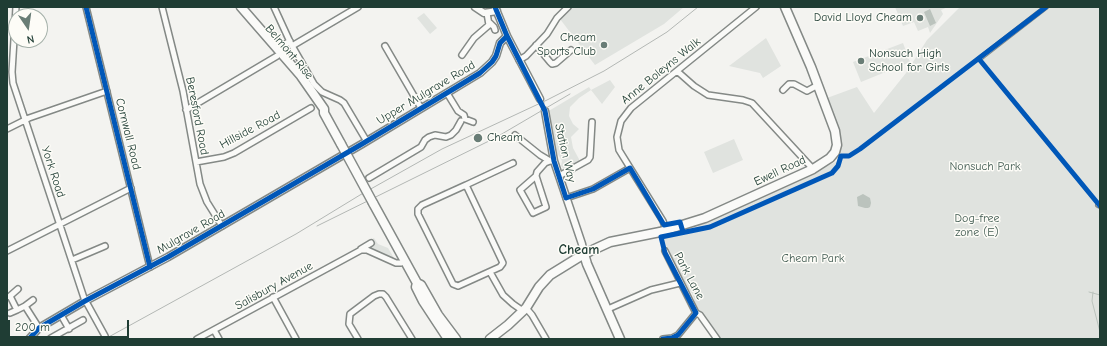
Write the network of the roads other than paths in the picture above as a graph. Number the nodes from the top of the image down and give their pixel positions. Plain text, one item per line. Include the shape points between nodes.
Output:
1 (16, 7) edge
2 (86, 7) edge
3 (162, 7) edge
4 (235, 7) edge
5 (241, 7) edge
6 (274, 7) edge
7 (358, 7) edge
8 (475, 7) edge
9 (568, 7) edge
10 (756, 7) edge
11 (785, 7) edge
12 (1046, 7) edge
13 (496, 9) edge
14 (487, 13) junction
15 (490, 23) junction
16 (495, 30) dead end
17 (506, 34) junction
18 (291, 43) junction
19 (536, 45) junction
20 (385, 46) dead end
21 (571, 50) dead end
22 (277, 53) junction
23 (462, 55) dead end
24 (978, 59) dead end
25 (519, 60) junction
26 (9, 71) edge
27 (677, 71) junction
28 (818, 85) junction
29 (107, 90) junction
30 (783, 90) dead end
31 (447, 93) junction
32 (540, 99) tunnel mouth
33 (310, 108) dead end
34 (421, 108) junction
35 (186, 110) junction
36 (545, 111) tunnel mouth
37 (26, 120) junction
38 (462, 122) junction
39 (473, 122) dead end
40 (592, 122) dead end
41 (7, 130) edge
42 (515, 135) dead end
43 (366, 140) junction
44 (343, 155) joint
45 (552, 161) junction
46 (196, 162) junction
47 (513, 163) dead end
48 (630, 168) junction
49 (813, 169) junction
50 (536, 176) junction
51 (559, 176) junction
52 (369, 178) dead end
53 (466, 185) junction
54 (132, 188) junction
55 (566, 198) junction
56 (59, 224) junction
57 (222, 226) junction
58 (666, 230) junction
59 (370, 243) dead end
60 (105, 246) dead end
61 (361, 250) junction
62 (7, 251) edge
63 (665, 251) dead end
64 (584, 254) junction
65 (72, 260) junction
66 (404, 261) junction
67 (150, 267) junction
68 (490, 272) junction
69 (416, 283) junction
70 (680, 283) junction
71 (18, 289) dead end
72 (8, 296) edge
73 (273, 298) junction
74 (33, 300) dead end
75 (85, 301) junction
76 (25, 306) junction
77 (608, 308) junction
78 (17, 310) junction
79 (524, 310) junction
80 (10, 313) dead end
81 (696, 313) junction
82 (61, 315) junction
83 (83, 320) dead end
84 (39, 328) junction
85 (69, 329) junction
86 (214, 330) junction
87 (105, 336) dead end
88 (51, 338) dead end
89 (29, 339) edge
90 (197, 339) edge
91 (220, 339) edge
92 (296, 339) edge
93 (358, 339) edge
94 (412, 339) edge
95 (448, 339) edge
96 (456, 339) edge
97 (490, 339) edge
98 (546, 339) edge
99 (620, 339) edge
100 (663, 339) edge
101 (717, 339) edge

1 - 26 street, York Road
2 - 29 street, Cornwall Road
3 - 35 street, Beresford Road
4 - 22 main road, Belmont Rise
5 - 22 main road, Belmont Rise
6 - 18 street
7 - 18 street
8 - 14 street
9 - 19 street
10 - 27 street, Anne Boleyns Walk
11 - 28 main road, Ewell Road
12 - 24 street
13 - 14 street
13 - 17 street
14 - 15 street
15 - 16 street
15 - 23 street via 471,48
17 - 25 street
17 - 31 street, Upper Mulgrave Road via 489,66
18 - 22 street
18 - 43 street via 316,87 344,103
19 - 21 street via 552,64
19 - 25 street
20 - 34 street
22 - 35 street
22 - 66 main road, Belmont Rise, bridge via 301,76 324,109
25 - 32 street
26 - 37 street, York Road
27 - 48 street, Anne Boleyns Walk via 631,108 620,121 617,141
27 - 49 street via 705,94 748,101 758,108
28 - 30 street via 808,94 794,84 789,84
28 - 49 main road, Ewell Road via 835,131 837,146 830,158
29 - 37 street
29 - 54 street, Cornwall Road
31 - 34 street, Upper Mulgrave Road
31 - 38 street via 458,111 464,115
33 - 46 street, Hillside Road via 228,156
34 - 43 street, Upper Mulgrave Road
35 - 46 street, Beresford Road
36 - 45 street, Station Way
37 - 41 street
37 - 56 street, York Road
38 - 39 street
38 - 52 street via 446,137 435,135 426,138 421,147
40 - 51 street via 590,157
42 - 45 street
43 - 44 street, Upper Mulgrave Road
44 - 57 street, Mulgrave Road
45 - 50 street via 545,163
45 - 51 street, Station Way
46 - 57 street, Beresford Road via 205,196
47 - 53 street
48 - 55 street via 593,189
48 - 58 street, Anne Boleyns Walk via 651,199
49 - 58 main road, Ewell Road via 717,213
50 - 50 street via 520,190 533,213 546,206
51 - 55 street, Station Way
53 - 68 street via 503,260 500,267
53 - 68 street via 422,205 418,209 418,214 455,286
54 - 56 street
54 - 67 street, Cornwall Road
55 - 64 street, Station Way
56 - 62 street
56 - 65 street, York Road
57 - 67 street, Mulgrave Road
58 - 64 main road, Ewell Road via 610,242
59 - 61 street, Salisbury Avenue
60 - 65 street
61 - 66 street via 367,250 396,263
61 - 73 street, Salisbury Avenue
63 - 70 street, Park Lane
64 - 77 main road
64 - 79 main road, Ewell Road via 546,278
65 - 75 street, York Road
66 - 69 main road, Belmont Rise
67 - 75 street, Mulgrave Road
68 - 79 street via 503,295
69 - 95 main road via 423,300
69 - 96 main road via 421,285
70 - 77 street via 651,290
70 - 81 street, Park Lane
71 - 72 street
72 - 78 street
73 - 86 street, Salisbury Avenue
73 - 92 street
74 - 76 street
75 - 82 street, Mulgrave Road
75 - 87 street, York Road
76 - 78 street
76 - 84 street
77 - 99 main road
78 - 80 street
79 - 97 main road, Ewell Road
79 - 98 street via 532,315
81 - 100 street, Park Lane via 678,335
81 - 101 street
82 - 84 street, Mulgrave Road
82 - 85 street
83 - 85 street
84 - 89 street, Mulgrave Road
85 - 88 street
86 - 90 street, Salisbury Avenue
86 - 91 street
93 - 94 street via 349,324 350,315 380,294 386,297

